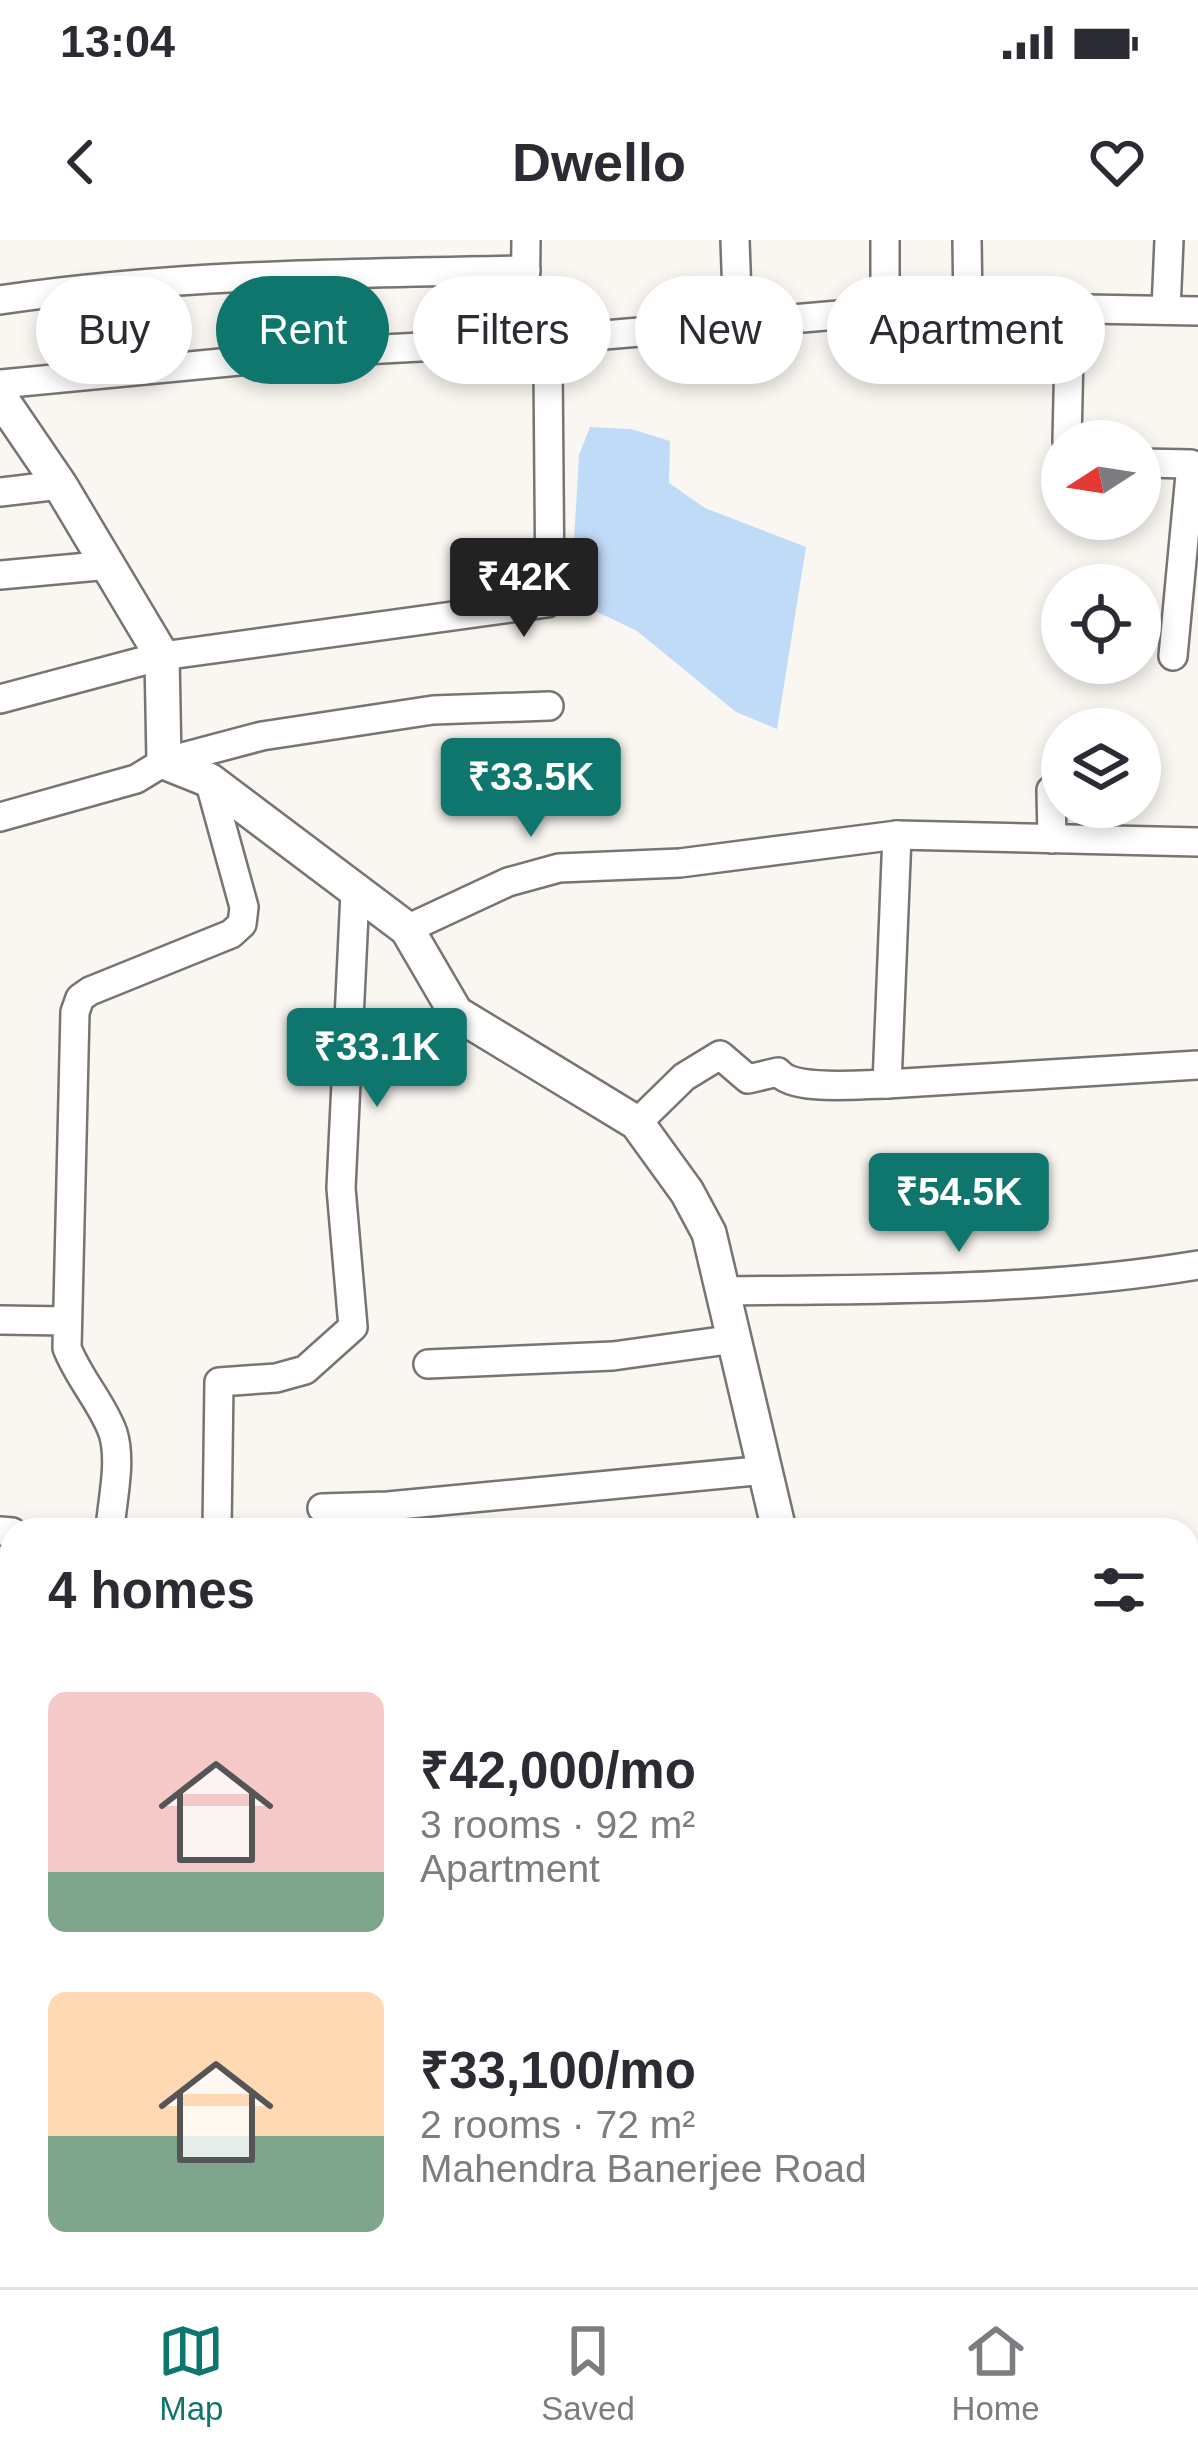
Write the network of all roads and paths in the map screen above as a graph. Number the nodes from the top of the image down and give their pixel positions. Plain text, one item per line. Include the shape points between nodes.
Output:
1 (526, 240) edge
2 (735, 240) edge
3 (885, 240) edge
4 (968, 240) edge
5 (1169, 240) edge
6 (526, 270) junction
7 (526, 276) edge
8 (736, 276) edge
9 (884, 276) edge
10 (968, 276) edge
11 (0, 301) edge
12 (1105, 309) edge
13 (1155, 309) junction
14 (1198, 311) edge
15 (413, 347) edge
16 (0, 384) edge
17 (548, 384) edge
18 (1068, 384) edge
19 (0, 397) edge
20 (1067, 420) edge
21 (1161, 463) edge
22 (1195, 464) edge
23 (60, 485) junction
24 (0, 492) edge
25 (110, 565) junction
26 (0, 575) edge
27 (162, 656) junction
28 (1173, 656) dead end
29 (0, 699) edge
30 (549, 706) dead end
31 (164, 762) junction
32 (209, 780) junction
33 (0, 817) edge
34 (1052, 828) edge
35 (897, 835) junction
36 (1052, 839) junction
37 (1198, 842) edge
38 (356, 893) junction
39 (407, 929) junction
40 (1198, 1065) edge
41 (887, 1084) junction
42 (637, 1123) junction
43 (1198, 1265) edge
44 (725, 1291) junction
45 (0, 1320) edge
46 (67, 1321) junction
47 (735, 1339) junction
48 (428, 1364) dead end
49 (766, 1471) junction
50 (322, 1508) dead end
51 (111, 1518) edge
52 (217, 1518) edge
53 (389, 1518) edge
54 (776, 1518) edge

1 - 6 street
2 - 8 street
3 - 9 street
4 - 10 street
5 - 13 street
6 - 7 street
6 - 11 street via 310,274 80,288
12 - 13 street
13 - 14 street
15 - 16 street
17 - 27 street via 547,603
18 - 20 street
19 - 23 street
21 - 22 street
22 - 28 street
23 - 24 street
23 - 25 street
25 - 26 street
25 - 27 street
27 - 29 street
27 - 31 street
30 - 31 street via 345,722
31 - 32 street
31 - 33 street via 136,779
32 - 38 street
32 - 46 street via 242,924 90,991 75,1012
34 - 36 street
35 - 36 street
35 - 39 street via 680,863 538,871
35 - 41 street
36 - 37 street
38 - 39 street
38 - 52 street via 341,1189 353,1327 305,1370 219,1382
39 - 42 street via 456,1013
40 - 41 street
41 - 42 street via 799,1084 778,1072 748,1078 720,1055
42 - 44 street via 709,1233
43 - 44 street via 1001,1285
44 - 47 street
45 - 46 street
46 - 51 street via 77,1374 115,1439
47 - 48 street via 613,1356
47 - 49 street
49 - 53 street
49 - 54 street
50 - 53 street

